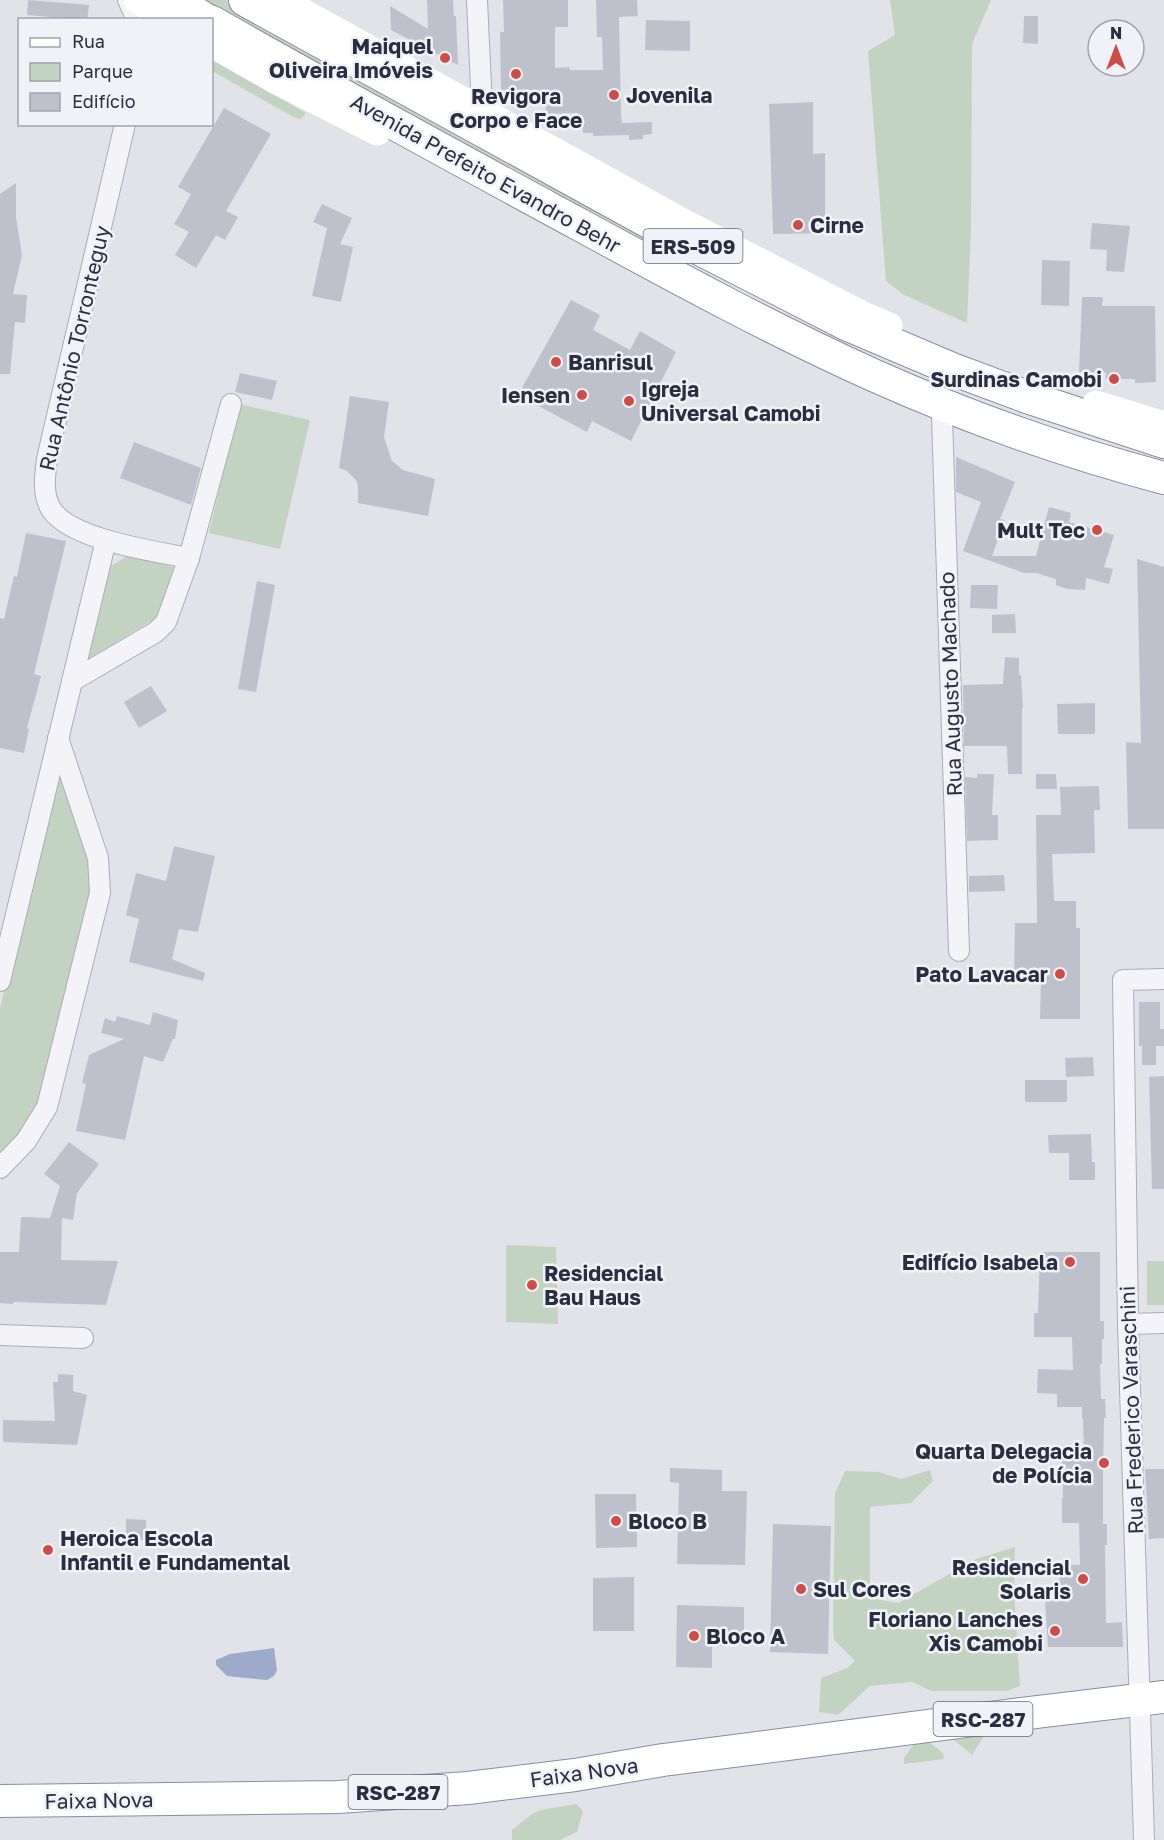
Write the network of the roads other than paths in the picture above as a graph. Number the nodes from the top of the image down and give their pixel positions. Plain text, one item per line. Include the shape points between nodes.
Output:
1 (128, 0) edge
2 (137, 0) edge
3 (172, 0) edge
4 (245, 0) edge
5 (477, 0) edge
6 (293, 3) edge
7 (136, 18) edge
8 (167, 18) edge
9 (204, 18) edge
10 (213, 23) edge
11 (213, 45) edge
12 (482, 109) junction
13 (125, 126) edge
14 (424, 157) junction
15 (538, 202) junction
16 (851, 318) junction
17 (788, 334) junction
18 (231, 404) dead end
19 (942, 417) junction
20 (1164, 425) edge
21 (1164, 442) edge
22 (1156, 485) edge
23 (106, 540) junction
24 (189, 558) junction
25 (72, 681) junction
26 (58, 738) junction
27 (959, 951) dead end
28 (1164, 979) edge
29 (0, 981) edge
30 (0, 1167) edge
31 (1164, 1323) edge
32 (1128, 1324) junction
33 (0, 1335) edge
34 (83, 1338) dead end
35 (1153, 1698) edge
36 (0, 1801) edge
37 (1144, 1840) edge

1 - 7 street
2 - 8 main road
3 - 9 highway
4 - 16 highway, Avenida Prefeito Evandro Behr / ERS-509 via 678,238
5 - 12 street
6 - 12 main road, Avenida Prefeito Evandro Behr / ERS-509
10 - 15 highway, Avenida Prefeito Evandro Behr / ERS-509
11 - 14 main road, Avenida Prefeito Evandro Behr / ERS-509
12 - 16 main road, Avenida Prefeito Evandro Behr / ERS-509
13 - 23 street, Rua Antônio Torronteguy via 45,479 46,497 59,518
14 - 15 highway, ERS-509
14 - 19 main road, Avenida Prefeito Evandro Behr / ERS-509 via 753,333
15 - 17 highway, Avenida Prefeito Evandro Behr / ERS-509
16 - 17 highway, ERS-509 via 827,334
16 - 20 main road, Avenida Prefeito Evandro Behr / ERS-509 via 1024,381
16 - 21 highway, Avenida Prefeito Evandro Behr / ERS-509 via 952,369
17 - 22 highway, Avenida Prefeito Evandro Behr / ERS-509 via 945,405
18 - 24 street
19 - 22 main road, Avenida Prefeito Evandro Behr / ERS-509
19 - 27 street, Rua Augusto Machado
23 - 24 street, Rua Antônio Torronteguy
23 - 25 street
24 - 25 street via 166,622 156,632
25 - 26 street
26 - 29 street
26 - 30 street via 98,858 100,893 47,1107 26,1141
28 - 32 street, Rua Frederico Varaschini via 1123,980
31 - 32 street
32 - 35 street, Rua Frederico Varaschini
33 - 34 street
35 - 36 highway, Faixa Nova / RSC-287 via 468,1788 338,1797
35 - 37 street, Rua Frederico Varaschini

